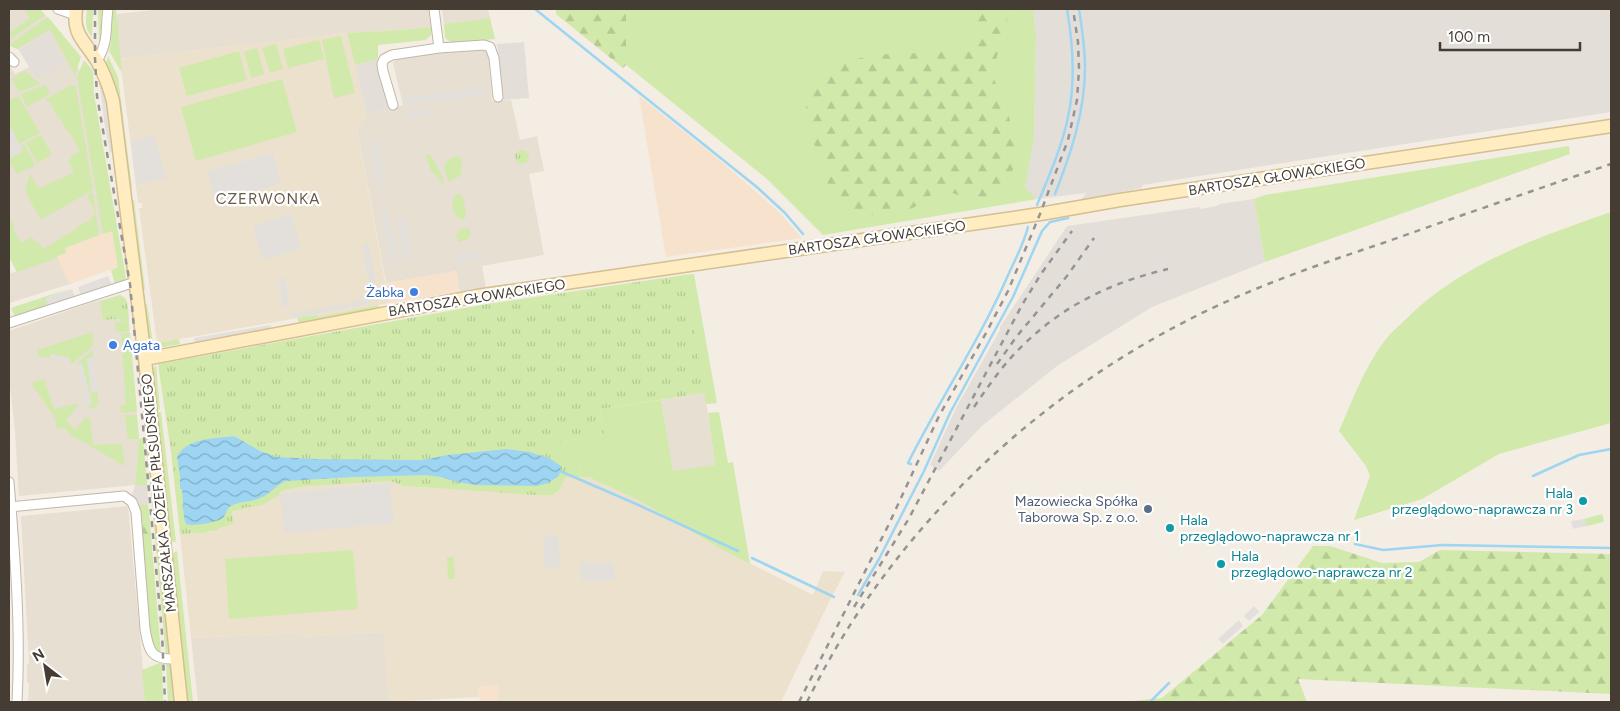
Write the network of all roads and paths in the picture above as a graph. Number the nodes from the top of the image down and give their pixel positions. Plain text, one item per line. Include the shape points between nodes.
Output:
1 (58, 9) edge
2 (108, 9) edge
3 (434, 9) edge
4 (75, 12) edge
5 (439, 48) junction
6 (98, 61) junction
7 (498, 97) dead end
8 (393, 105) dead end
9 (1611, 126) edge
10 (135, 282) junction
11 (9, 323) edge
12 (145, 359) junction
13 (9, 482) edge
14 (10, 507) edge
15 (176, 659) junction
16 (18, 702) edge
17 (181, 702) edge

1 - 4 street
2 - 6 street via 107,38
3 - 5 street
4 - 6 street, MARSZAŁKA JÓZEFA PIŁSUDSKIEGO via 78,34
5 - 7 street via 484,44 490,47
5 - 8 street via 384,59 383,71
6 - 10 street, MARSZAŁKA JÓZEFA PIŁSUDSKIEGO via 113,101
9 - 12 street, BARTOSZA GŁOWACKIEGO via 477,296
10 - 11 street
10 - 12 street, MARSZAŁKA JÓZEFA PIŁSUDSKIEGO
12 - 15 street, MARSZAŁKA JÓZEFA PIŁSUDSKIEGO
13 - 14 street
14 - 15 street, MARSZAŁKA JÓZEFA PIŁSUDSKIEGO via 124,496 132,502 136,512 148,644 161,660
14 - 16 street via 15,558
15 - 17 street, MARSZAŁKA JÓZEFA PIŁSUDSKIEGO

